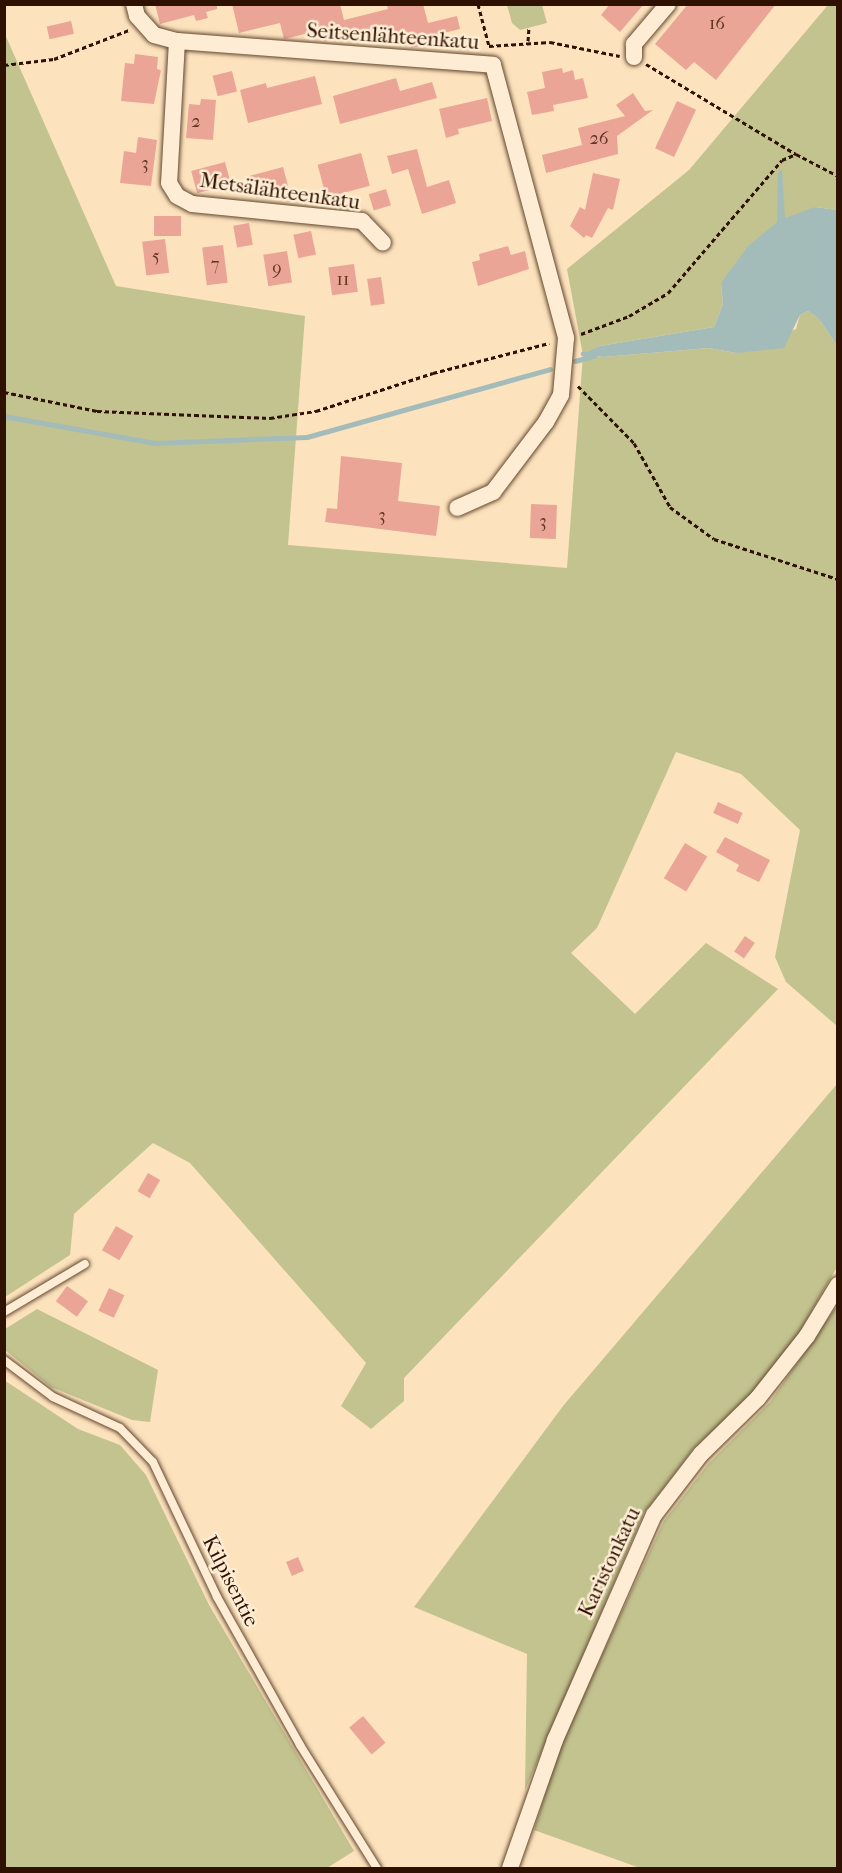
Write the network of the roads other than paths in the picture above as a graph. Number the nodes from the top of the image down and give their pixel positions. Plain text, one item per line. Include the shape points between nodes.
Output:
1 (134, 4) edge
2 (668, 4) edge
3 (177, 42) junction
4 (634, 57) road end
5 (383, 243) dead end
6 (458, 508) dead end
7 (85, 1264) dead end
8 (837, 1285) edge
9 (4, 1312) edge
10 (4, 1360) edge
11 (377, 1869) edge
12 (510, 1869) edge

1 - 3 street, Seitsenlähteenkatu via 154,35
2 - 4 street via 634,44
3 - 5 street, Metsälähteenkatu via 169,183 177,196 192,204 362,221
3 - 6 street, Seitsenlähteenkatu via 494,65 566,338 561,395 493,492
7 - 9 lane
8 - 12 street, Karistonkatu via 807,1336 759,1398 701,1454 654,1515 555,1740
10 - 11 lane, Kilpisentie via 53,1397 120,1428 153,1462 217,1597 300,1745

